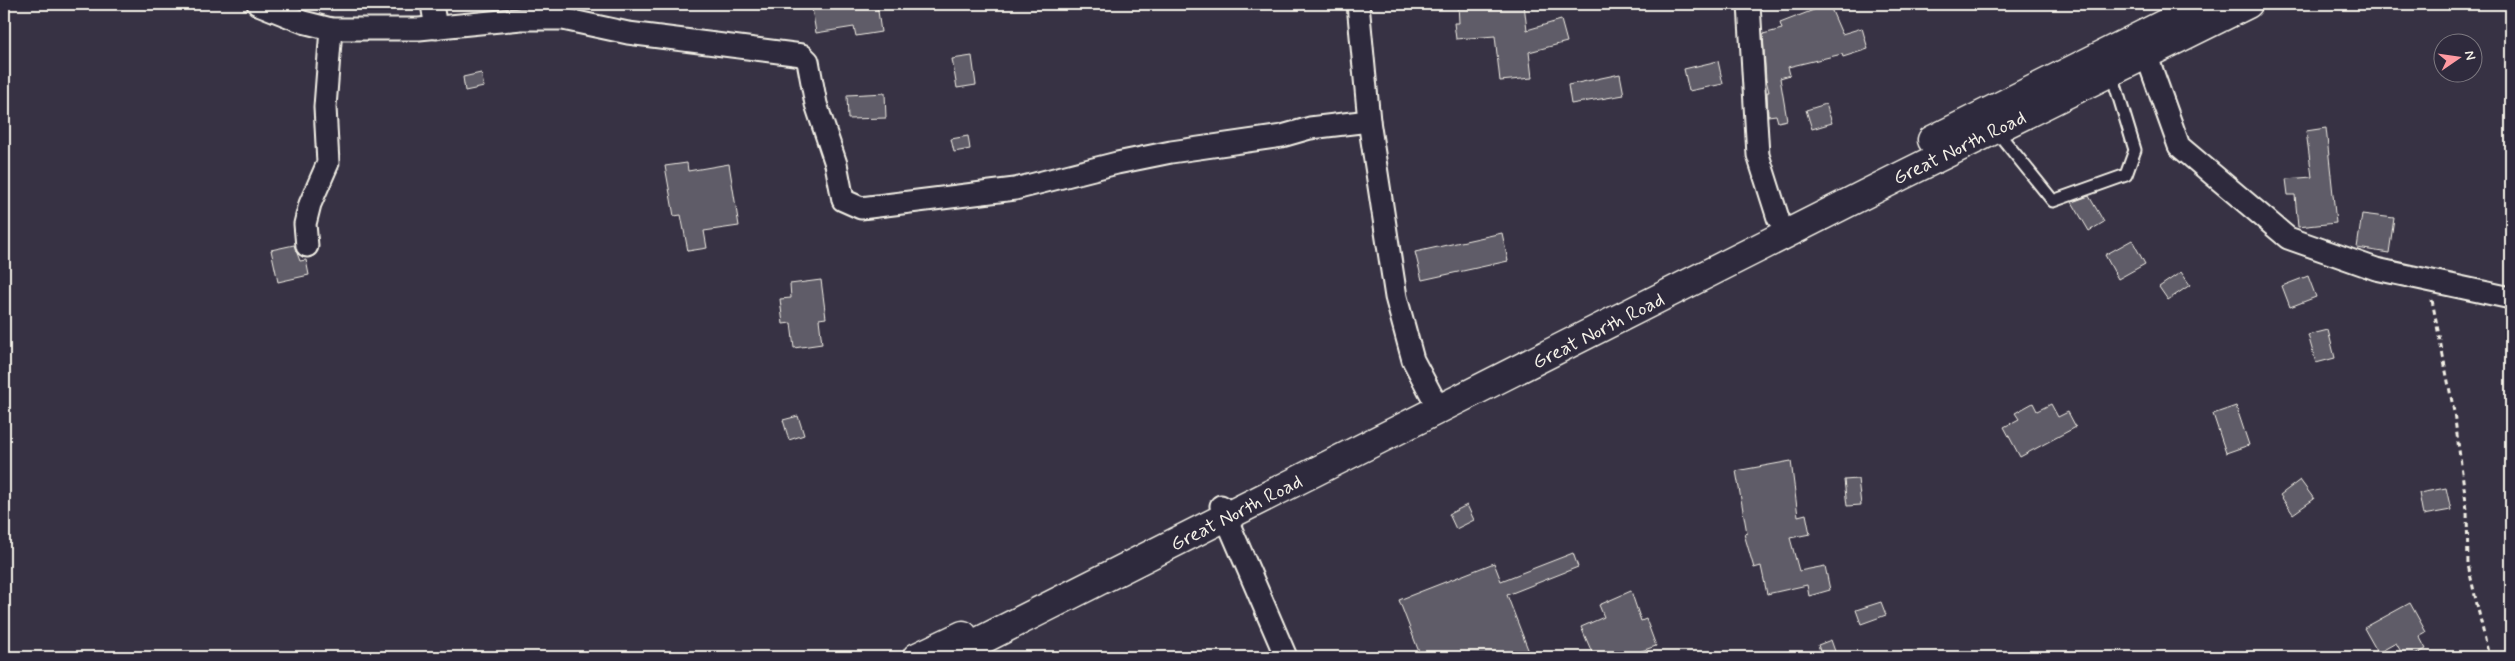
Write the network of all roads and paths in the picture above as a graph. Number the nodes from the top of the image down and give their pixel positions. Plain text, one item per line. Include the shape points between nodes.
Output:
1 (258, 4) edge
2 (432, 4) edge
3 (1358, 4) edge
4 (1749, 4) edge
5 (2204, 4) edge
6 (2248, 4) edge
7 (436, 28) junction
8 (331, 29) junction
9 (2142, 45) junction
10 (2109, 62) junction
11 (1369, 121) junction
12 (1990, 121) junction
13 (1778, 218) junction
14 (307, 246) dead end
15 (2428, 280) junction
16 (2511, 298) edge
17 (1434, 404) junction
18 (1223, 512) junction
19 (918, 657) edge
20 (948, 657) edge
21 (1286, 657) edge
22 (2489, 657) edge

1 - 8 street
2 - 7 street
3 - 11 street
4 - 13 street via 1758,155
5 - 9 highway, Great North Road
6 - 9 highway, Great North Road
7 - 8 street
7 - 11 street via 521,19 563,19 628,32 802,55 808,61 816,104 833,155 843,200 860,208 1015,189 1172,152
8 - 14 street via 326,107 328,162 310,204 305,224
9 - 10 highway, Great North Road
9 - 15 street via 2179,146 2288,238 2376,269
10 - 12 highway, Great North Road
10 - 12 lane via 2135,150 2126,174 2053,201
11 - 17 street via 1396,298 1413,360
12 - 13 highway, Great North Road
12 - 17 highway, Great North Road
13 - 17 highway, Great North Road
15 - 16 street
15 - 22 path via 2455,422 2467,510 2468,564
17 - 18 highway, Great North Road
18 - 19 highway, Great North Road
18 - 20 highway, Great North Road
18 - 21 street

